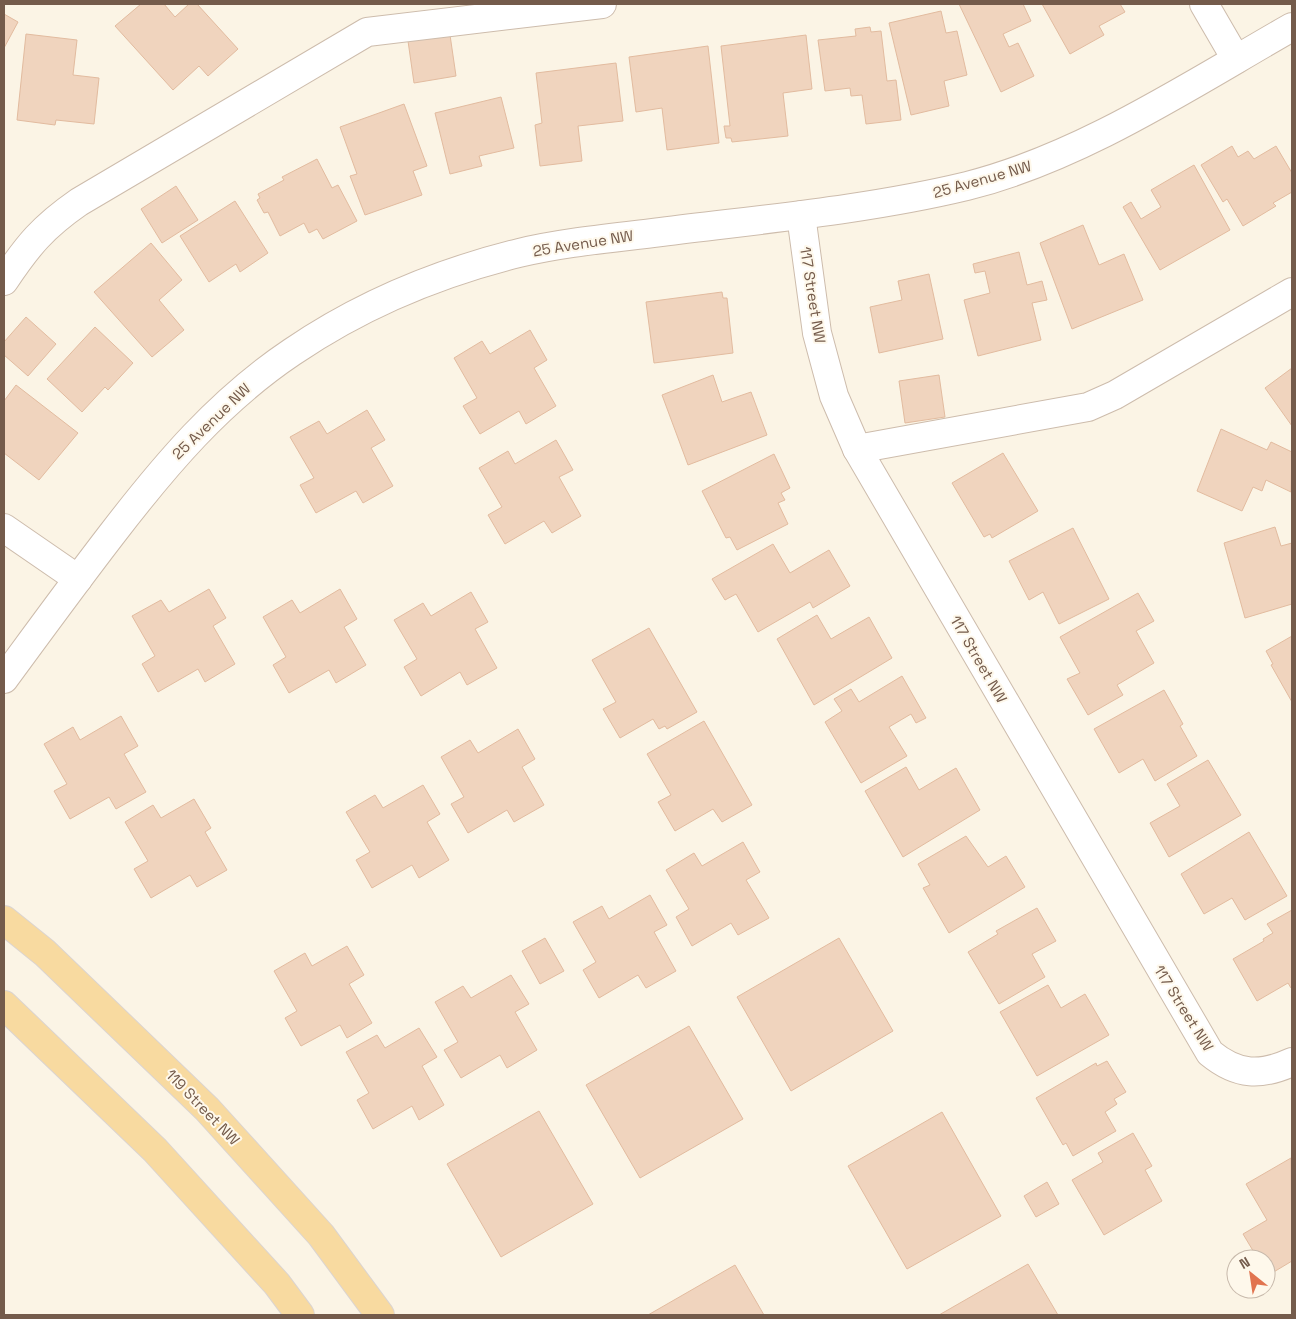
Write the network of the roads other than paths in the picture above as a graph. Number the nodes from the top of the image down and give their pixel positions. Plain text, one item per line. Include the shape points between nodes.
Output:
1 (602, 4) edge
2 (1204, 4) edge
3 (1292, 27) edge
4 (1236, 59) junction
5 (801, 215) junction
6 (4, 281) edge
7 (1292, 292) edge
8 (857, 449) junction
9 (4, 528) edge
10 (78, 579) junction
11 (4, 679) edge
12 (4, 920) edge
13 (4, 1005) edge
14 (1292, 1062) edge
15 (300, 1315) edge
16 (380, 1315) edge

1 - 6 street via 367,32 79,202 50,222 24,251
2 - 4 street
3 - 4 street, 25 Avenue NW
4 - 5 street, 25 Avenue NW via 1109,131 1013,173 918,196
5 - 8 street, 117 Street NW via 817,333 834,396
5 - 10 street, 25 Avenue NW via 522,252 461,269 386,298 315,337 242,388 190,438 156,477
7 - 8 street via 1115,395 1088,406
8 - 14 street, 117 Street NW via 1210,1053 1234,1069 1252,1072 1273,1070
9 - 10 street
10 - 11 street, 25 Avenue NW
12 - 16 main road, 119 Street NW via 44,953 207,1109 321,1235
13 - 15 main road via 155,1150 277,1284

